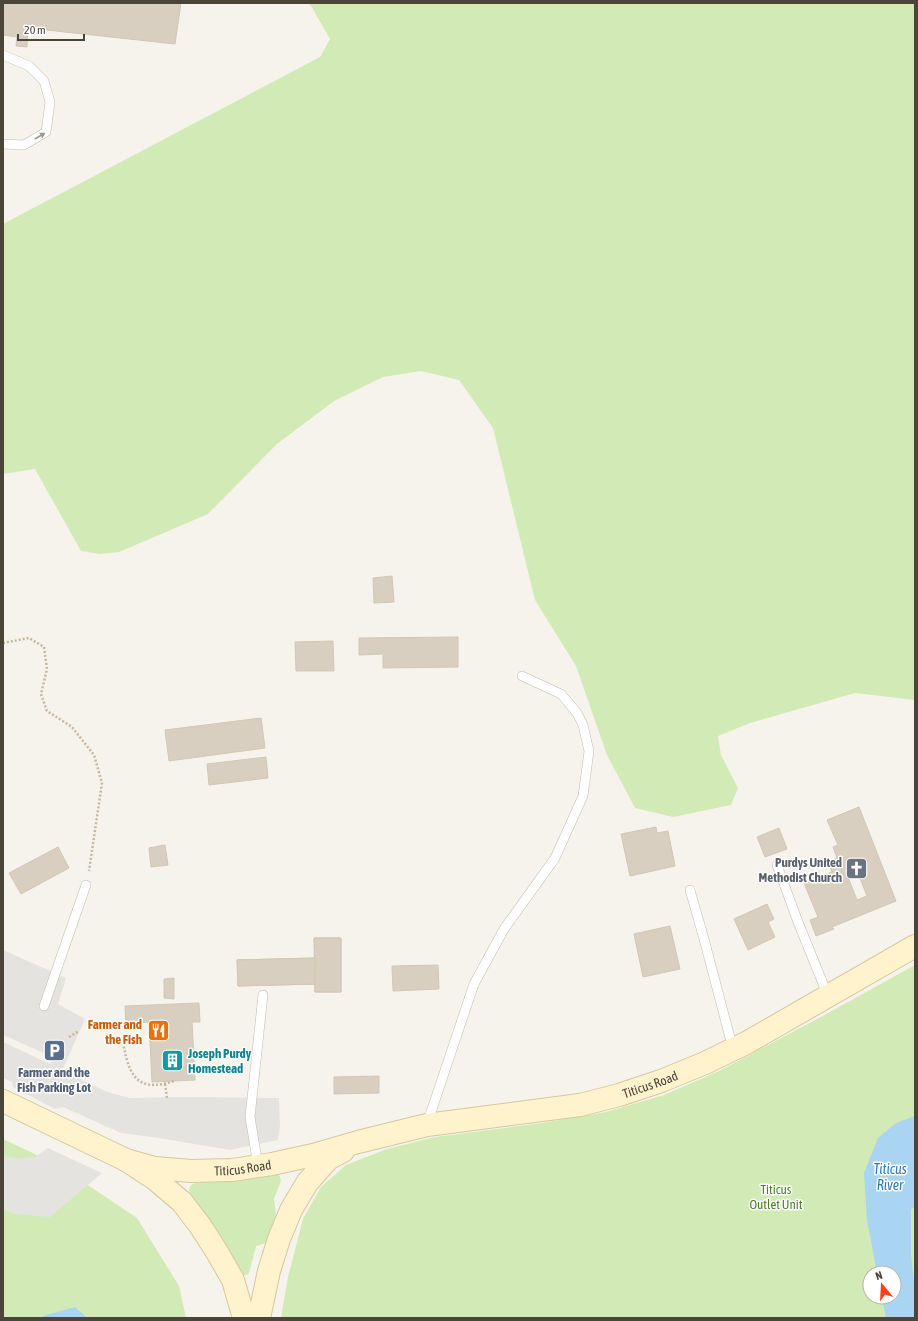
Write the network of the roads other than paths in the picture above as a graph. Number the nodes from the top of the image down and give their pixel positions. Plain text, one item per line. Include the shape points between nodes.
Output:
1 (3, 55) edge
2 (3, 144) edge
3 (522, 676) dead end
4 (777, 865) dead end
5 (86, 886) road end
6 (690, 890) dead end
7 (915, 946) edge
8 (263, 996) dead end
9 (828, 996) junction
10 (44, 1006) dead end
11 (733, 1049) junction
12 (3, 1101) edge
13 (427, 1125) junction
14 (358, 1142) junction
15 (126, 1160) junction
16 (258, 1166) junction
17 (244, 1318) edge
18 (259, 1318) edge

2 -> 1 lane via 24,145 46,132 50,102 44,81 29,66
3 - 13 lane via 561,694 577,713 583,725 589,751 583,796 555,858 504,929 474,984
4 - 9 lane
5 - 10 lane
6 - 11 lane
7 - 9 main road, Titicus Road
8 - 16 lane via 250,1117
9 - 11 main road, Titicus Road
11 - 13 main road, Titicus Road via 661,1081 580,1105
12 - 15 main road
13 - 14 main road, Titicus Road
14 - 16 main road, Titicus Road via 313,1155
14 - 18 main road, Titicus Road via 328,1159 307,1183 290,1210 269,1271
15 - 16 main road, Titicus Road via 155,1168 191,1171 232,1170
15 - 17 main road via 155,1179 182,1202 201,1227 233,1280

